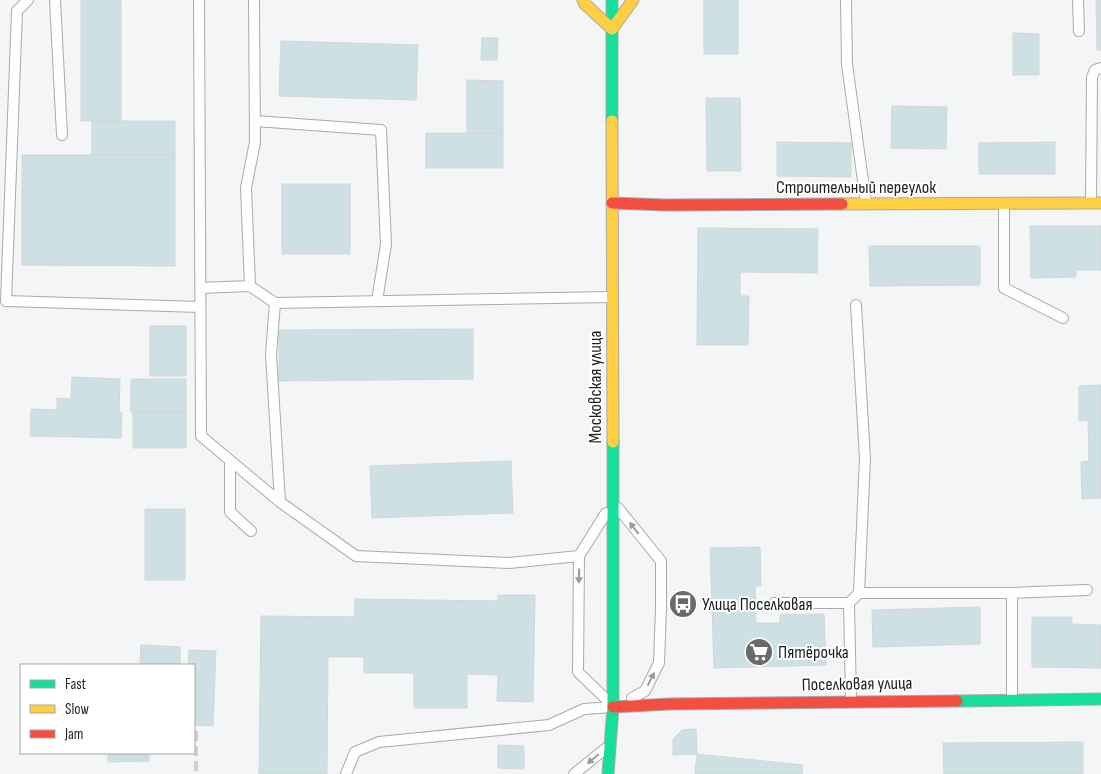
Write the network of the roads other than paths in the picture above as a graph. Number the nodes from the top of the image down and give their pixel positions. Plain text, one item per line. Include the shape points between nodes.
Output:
1 (28, 0) edge
2 (55, 0) edge
3 (199, 0) edge
4 (254, 0) edge
5 (583, 0) edge
6 (612, 0) edge
7 (633, 0) edge
8 (846, 0) edge
9 (1078, 0) edge
10 (612, 29) junction
11 (1079, 31) dead end
12 (1101, 68) edge
13 (255, 121) junction
14 (62, 135) dead end
15 (612, 203) junction
16 (1004, 203) junction
17 (1096, 203) edge
18 (866, 204) junction
19 (250, 286) junction
20 (200, 288) junction
21 (612, 297) junction
22 (377, 301) junction
23 (275, 303) junction
24 (856, 305) dead end
25 (200, 307) junction
26 (1063, 318) dead end
27 (230, 461) junction
28 (280, 502) junction
29 (613, 502) junction
30 (251, 531) dead end
31 (579, 556) junction
32 (1087, 590) dead end
33 (859, 593) junction
34 (1012, 593) junction
35 (774, 603) dead end
36 (849, 603) junction
37 (1101, 699) edge
38 (1012, 700) junction
39 (850, 702) junction
40 (613, 706) junction
41 (611, 743) junction
42 (346, 774) edge
43 (574, 774) edge
44 (608, 774) edge

1 - 25 lane via 17,11 6,301
2 - 14 lane
3 - 20 lane
4 - 13 lane
5 - 10 street
6 - 10 street, Московская улица
7 - 10 street
8 - 18 lane via 847,64
9 - 11 lane
10 - 15 street, Московская улица
12 - 17 lane via 1092,76
13 - 19 lane via 255,142 246,188
13 - 22 lane via 381,130 386,244
15 - 18 street, Строительный переулок
15 - 21 street, Московская улица
16 - 17 street, Строительный переулок
16 - 18 street, Строительный переулок
16 - 26 lane via 1004,288
19 - 20 lane
19 - 23 lane
20 - 25 lane
21 - 22 lane
21 - 29 street, Московская улица
22 - 23 lane
23 - 28 lane via 271,354
24 - 33 lane via 865,459
25 - 27 lane via 200,436
27 - 28 lane
27 - 30 lane via 230,512
28 - 31 lane via 356,556 509,563
29 - 31 lane
29 - 40 street, Московская улица
40 -> 29 lane via 645,692 660,663 661,607 661,561
31 -> 40 lane via 578,672
32 - 34 lane
33 - 34 lane
33 - 36 lane
34 - 38 lane
35 - 36 lane
36 - 39 lane
37 - 38 street, Поселковая улица
38 - 39 street, Поселковая улица
39 - 40 street, Поселковая улица
40 - 41 street, Московская улица
40 - 42 lane via 584,709 549,725 380,742 355,752
41 -> 43 lane
41 - 44 street, Московская улица

